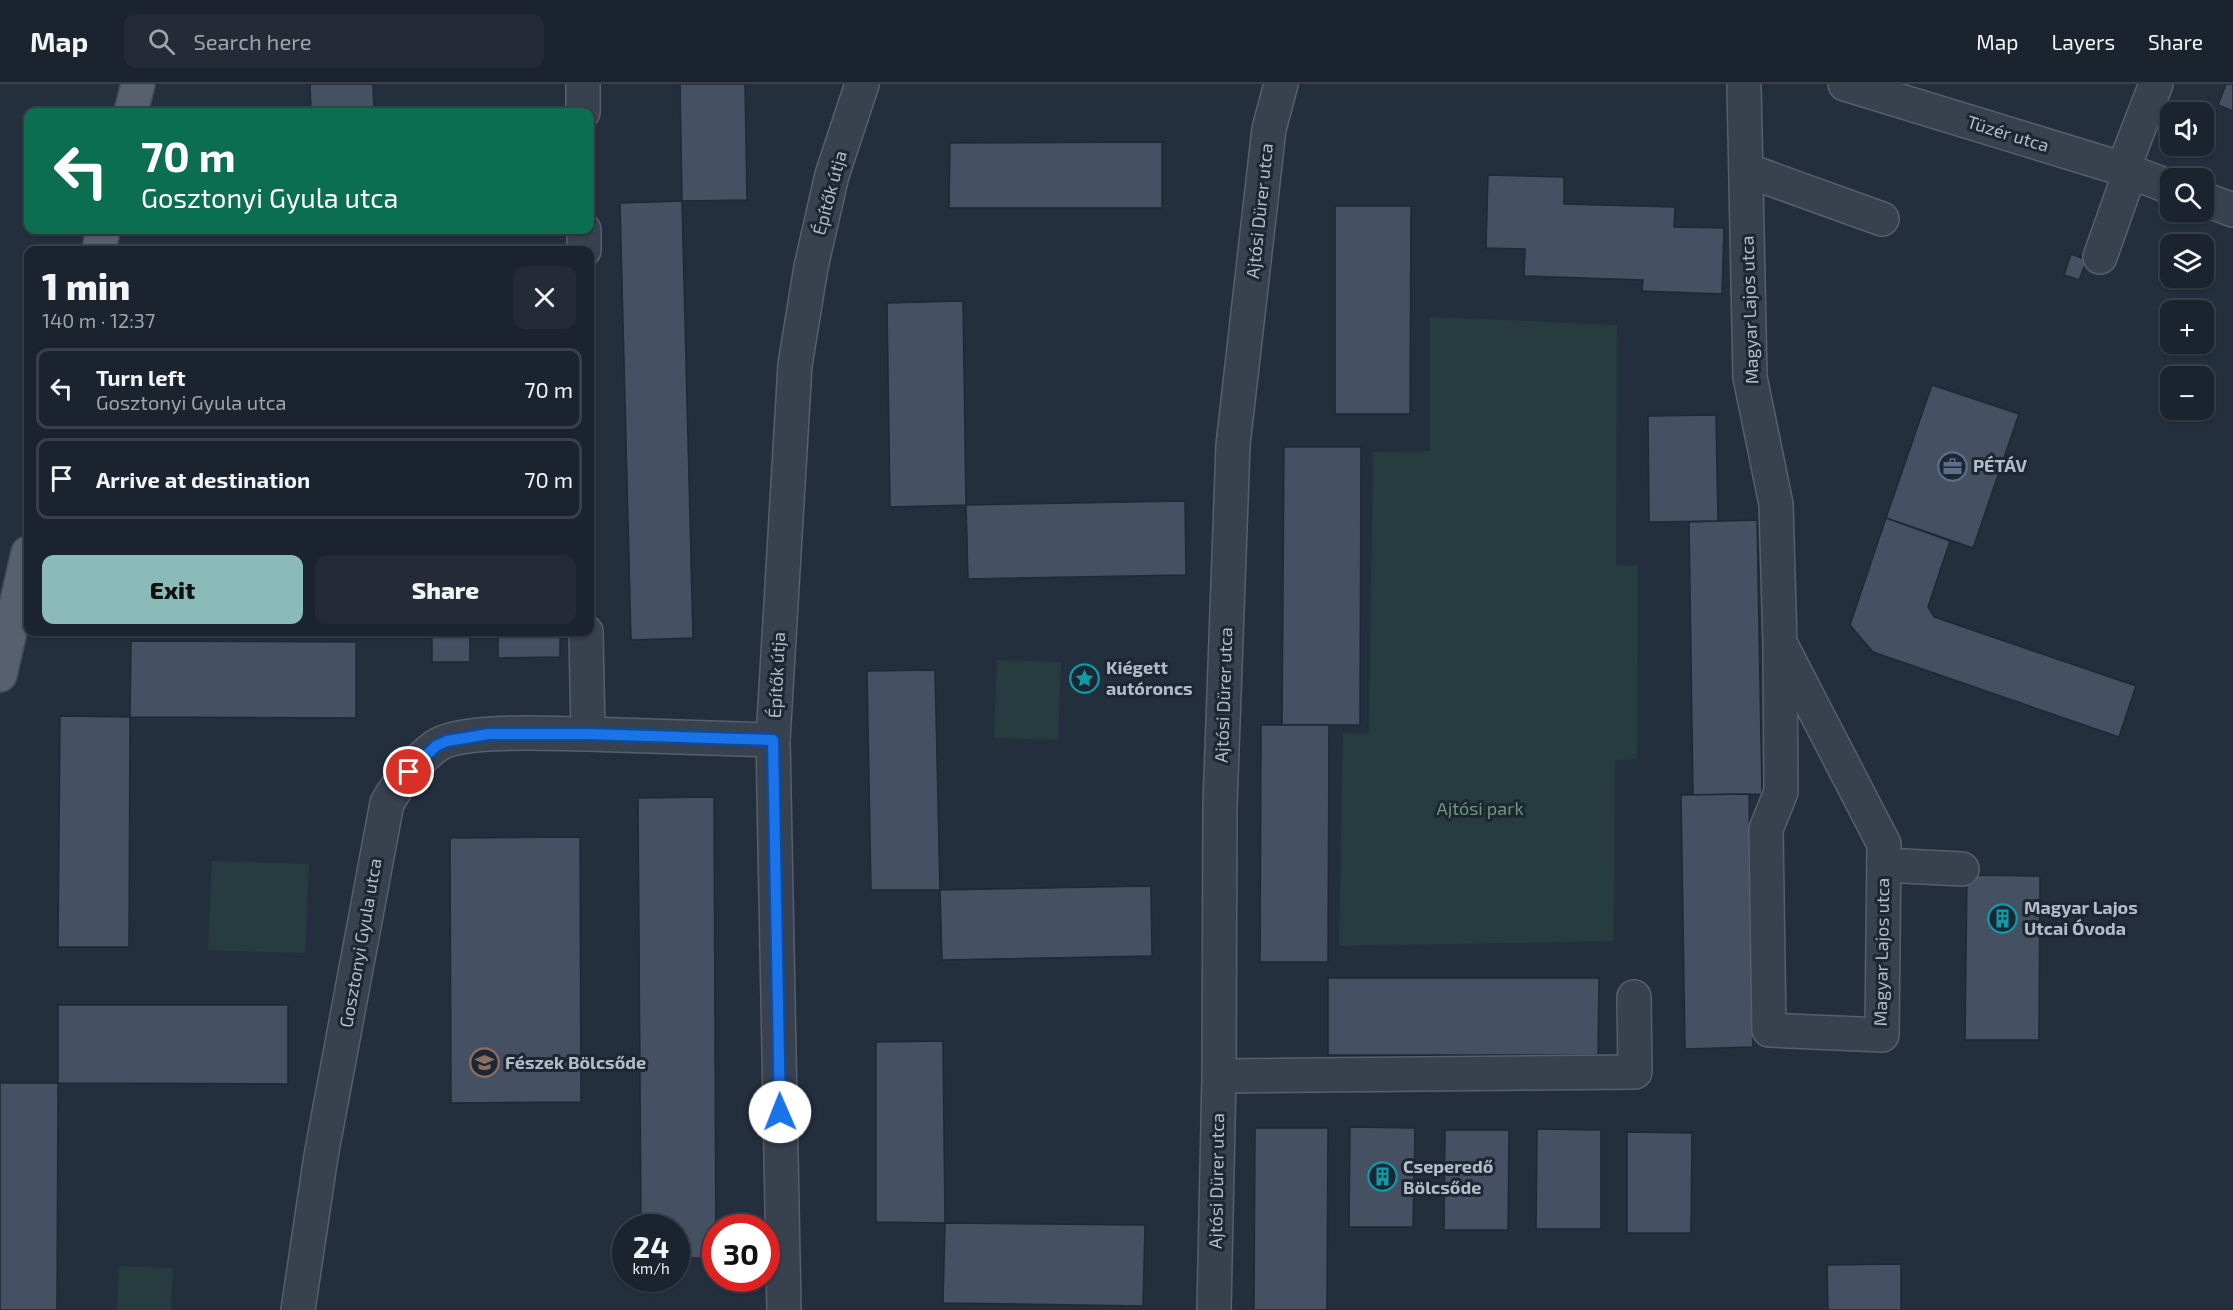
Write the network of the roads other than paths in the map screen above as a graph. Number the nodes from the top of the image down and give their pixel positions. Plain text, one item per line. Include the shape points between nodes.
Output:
1 (138, 84) edge
2 (583, 84) edge
3 (862, 84) edge
4 (1281, 84) edge
5 (1744, 84) edge
6 (1845, 84) edge
7 (2156, 84) edge
8 (132, 108) edge
9 (583, 108) edge
10 (1746, 170) junction
11 (2126, 170) junction
12 (2160, 183) edge
13 (2214, 203) edge
14 (2233, 210) edge
15 (1882, 219) dead end
16 (2100, 257) dead end
17 (24, 570) edge
18 (586, 636) edge
19 (1780, 642) junction
20 (0, 675) edge
21 (588, 734) junction
22 (773, 740) junction
23 (1884, 865) junction
24 (1962, 869) dead end
25 (1634, 997) dead end
26 (1219, 1076) junction
27 (298, 1310) edge
28 (784, 1310) edge
29 (1214, 1310) edge

1 - 8 main road
2 - 9 street
3 - 22 street, Építők útja via 832,175 811,267 795,365
4 - 26 street, Ajtósi Dürer utca via 1269,129 1233,445 1220,805
5 - 10 street, Magyar Lajos utca
6 - 11 street, Tüzér utca
7 - 11 street
10 - 15 street
10 - 19 street, Magyar Lajos utca via 1750,377 1776,504
11 - 12 street, Tüzér utca
11 - 16 street
13 - 14 street
17 - 20 main road
18 - 21 street
19 - 23 street, Magyar Lajos utca via 1884,844
19 - 23 street, Magyar Lajos utca via 1781,792 1766,829 1769,1030 1882,1035
21 - 22 street, Gosztonyi Gyula utca
21 - 27 street, Gosztonyi Gyula utca via 489,734 447,741 436,746 409,772 387,803 321,1156
22 - 28 street, Építők útja
23 - 24 street
25 - 26 street via 1635,1072
26 - 29 street, Ajtósi Dürer utca

